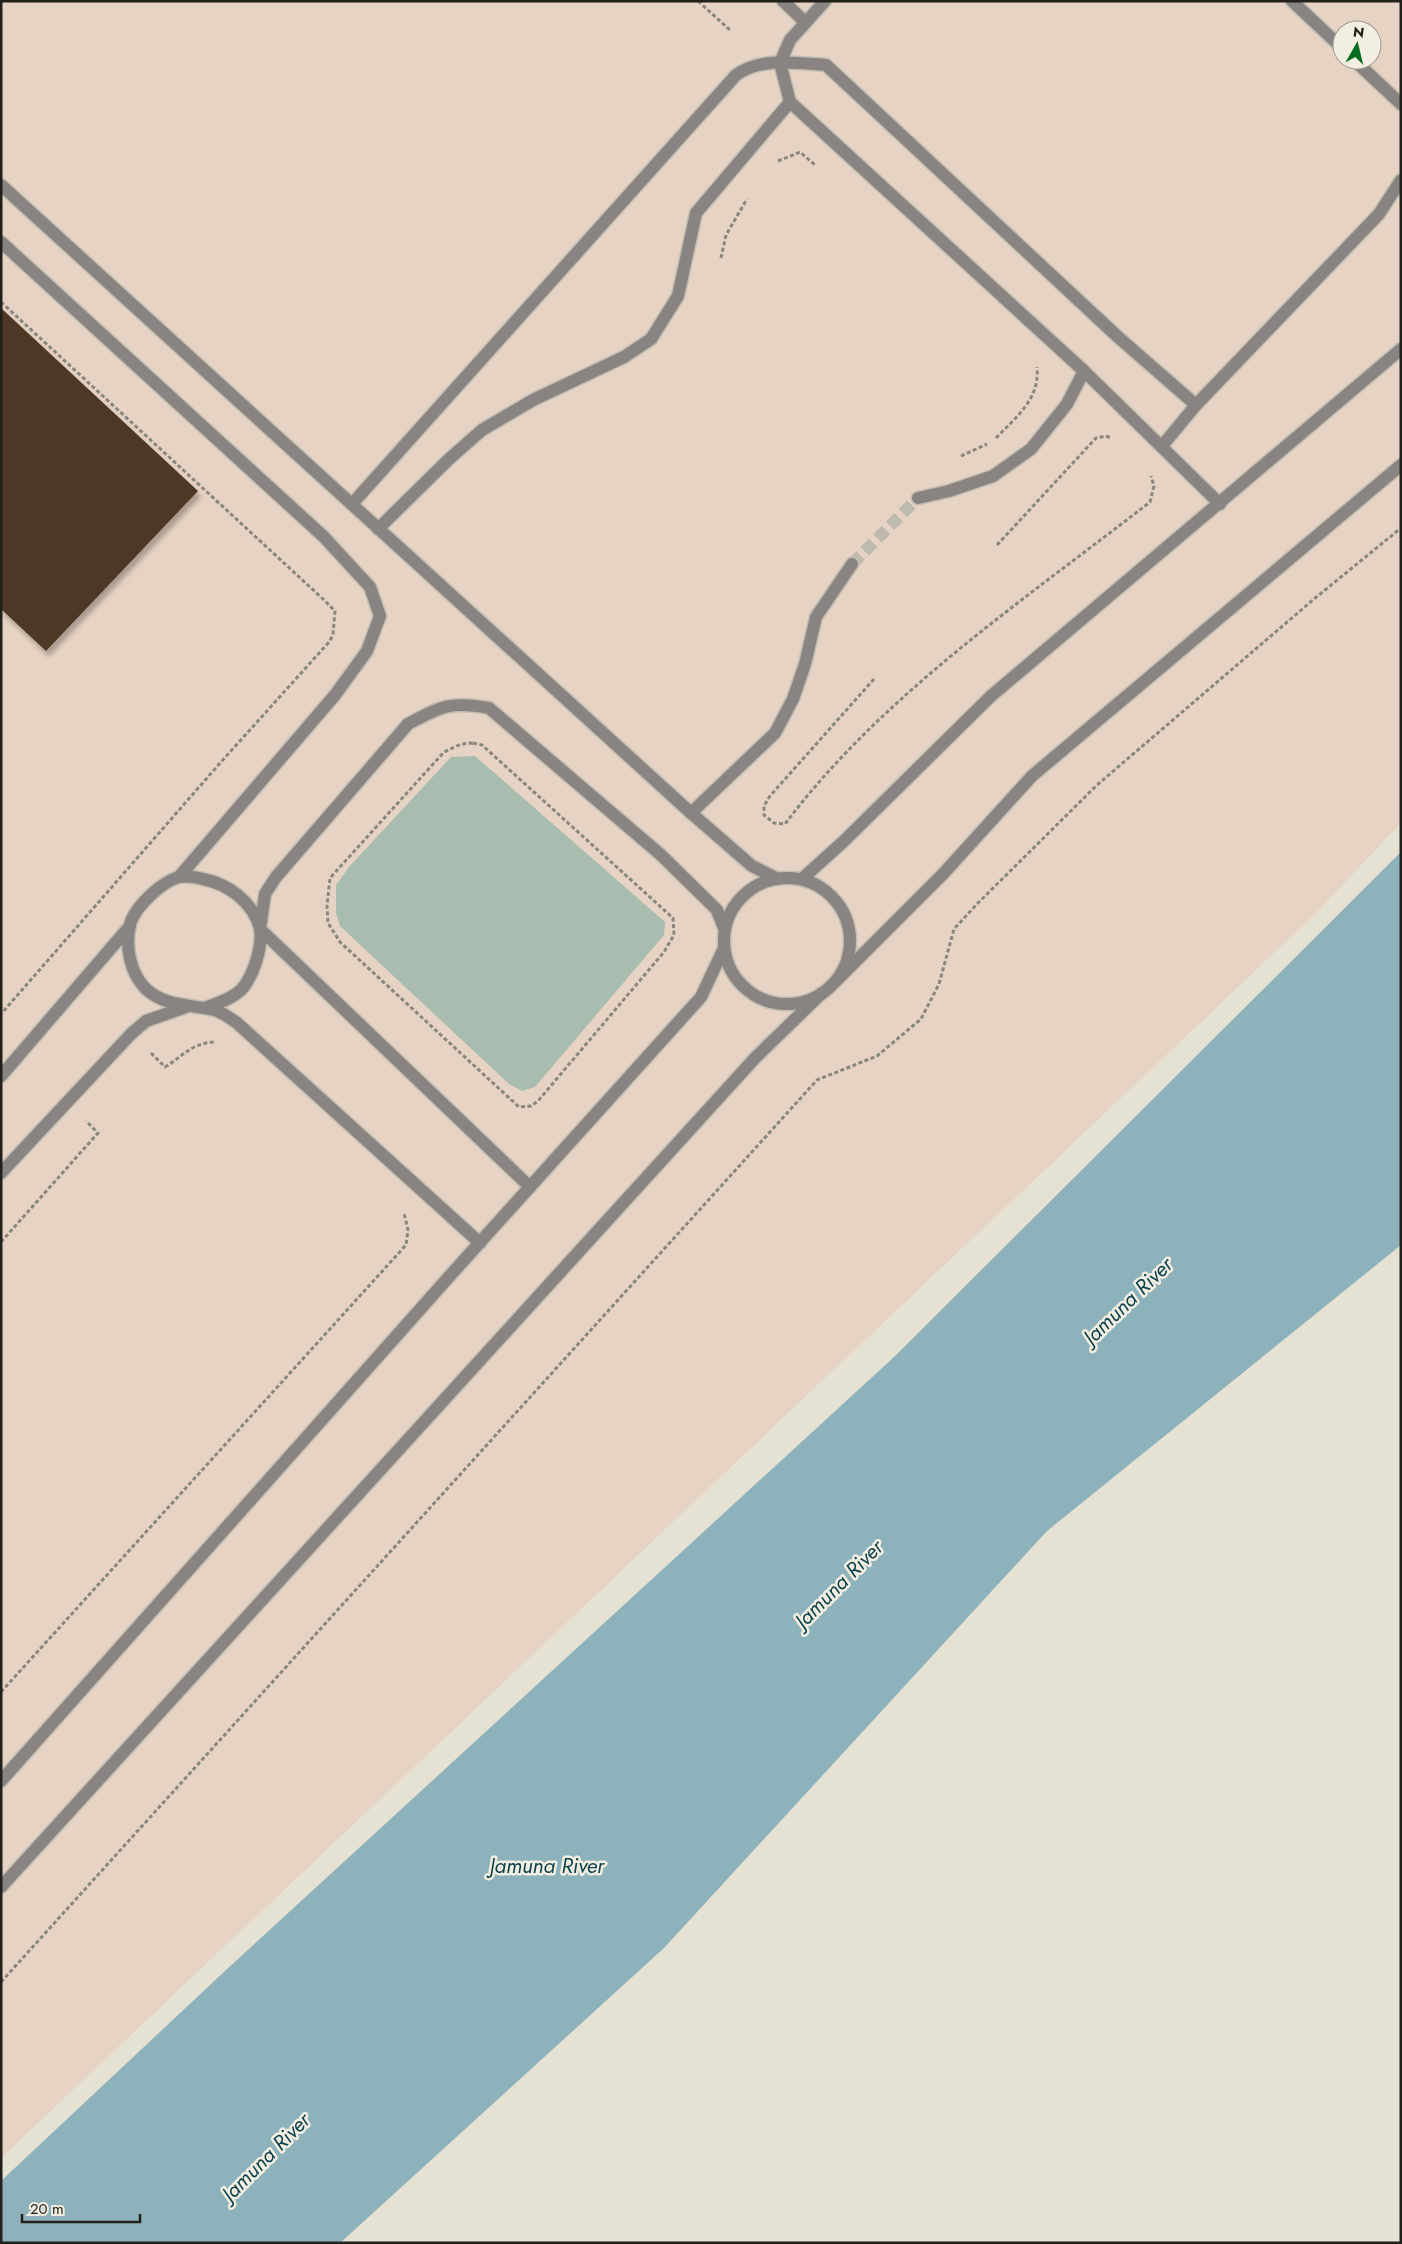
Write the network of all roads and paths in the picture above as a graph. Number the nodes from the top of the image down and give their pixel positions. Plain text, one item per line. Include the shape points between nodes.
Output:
1 (698, 1) edge
2 (783, 1) edge
3 (825, 1) edge
4 (1292, 1) edge
5 (806, 22) junction
6 (731, 31) dead end
7 (1332, 39) edge
8 (780, 62) junction
9 (1365, 70) edge
10 (790, 102) junction
11 (1401, 104) edge
12 (776, 162) dead end
13 (822, 171) dead end
14 (1401, 180) edge
15 (1, 185) edge
16 (751, 193) dead end
17 (1, 242) edge
18 (721, 258) dead end
19 (1, 302) edge
20 (1401, 349) edge
21 (1032, 360) dead end
22 (1084, 371) junction
23 (1196, 405) junction
24 (1113, 438) dead end
25 (1162, 446) junction
26 (957, 458) dead end
27 (1401, 465) edge
28 (1149, 469) dead end
29 (918, 498) tunnel mouth
30 (352, 504) junction
31 (1220, 504) junction
32 (1401, 528) edge
33 (378, 529) junction
34 (998, 546) dead end
35 (852, 564) tunnel mouth
36 (874, 679) dead end
37 (691, 813) junction
38 (179, 877) junction
39 (330, 878) joint
40 (803, 878) junction
41 (778, 879) junction
42 (130, 926) junction
43 (724, 928) junction
44 (260, 929) junction
45 (724, 948) junction
46 (838, 979) junction
47 (822, 993) junction
48 (186, 1007) junction
49 (205, 1008) junction
50 (1, 1014) edge
51 (130, 1034) junction
52 (221, 1044) dead end
53 (1, 1076) edge
54 (67, 1100) junction
55 (1, 1173) edge
56 (530, 1187) junction
57 (402, 1209) dead end
58 (1, 1242) edge
59 (480, 1243) junction
60 (1, 1692) edge
61 (1, 1781) edge
62 (1, 1887) edge
63 (1, 1982) edge

1 - 6 path
2 - 5 lane
3 - 5 lane
4 - 7 lane
5 - 8 lane via 790,40
8 - 10 lane
8 - 23 lane via 826,65 1118,337
8 - 30 lane via 756,65 736,75
9 - 11 lane
10 - 22 lane
10 - 33 lane via 696,213 678,296 651,339 624,357 533,400 482,430
12 - 13 path via 800,152
14 - 23 lane via 1379,214
15 - 30 lane
16 - 18 path via 726,235
17 - 38 lane via 324,537 370,587 380,616 367,651 335,694
19 - 50 path via 335,611 330,642
20 - 31 lane
21 - 26 path via 1038,367 1038,383 1033,398 993,442
22 - 25 lane
22 - 29 lane via 1067,404 1031,449 993,476
23 - 25 lane
24 - 34 path via 1096,438
25 - 31 lane
27 - 46 lane via 1032,776 944,874
28 - 36 path via 1154,486 1150,502 961,648 855,741 785,824 774,823 764,815 764,806 770,796
30 - 33 lane
31 - 40 lane via 991,696
32 - 63 path via 1097,785 977,904 954,930 939,984 921,1018 877,1056 818,1080
33 - 37 lane
35 - 37 lane via 816,618 793,699 775,733
37 - 41 lane via 752,866
38 - 42 lane via 168,881 140,906
38 - 44 lane via 218,882 237,894 251,910
39 - 39 path via 444,752 461,744 473,743 482,745 673,918 674,935 664,952 538,1101 531,1106 519,1107 340,942 328,923
40 - 41 lane
40 - 46 lane via 836,902 847,920 850,940 847,960
41 - 43 lane via 760,884 744,895 732,909
42 - 48 lane via 129,955 133,969 145,988 163,1001
42 - 53 lane
43 - 44 lane via 716,910 661,855 489,708 465,704 436,708 408,724 276,877 265,894
43 - 45 lane
44 - 49 lane via 259,952 242,988 226,1001
44 - 56 lane
45 - 47 lane via 734,975 760,998 782,1004 803,1002
45 - 56 lane via 701,997
46 - 47 lane
47 - 62 lane via 755,1058
48 - 49 lane
48 - 51 lane via 146,1021
49 - 59 lane via 216,1010 237,1022
51 - 52 path via 165,1067 204,1042
51 - 54 lane
54 - 55 lane
54 - 58 path via 98,1133
56 - 59 lane
57 - 60 path via 408,1230 406,1245
59 - 61 lane

